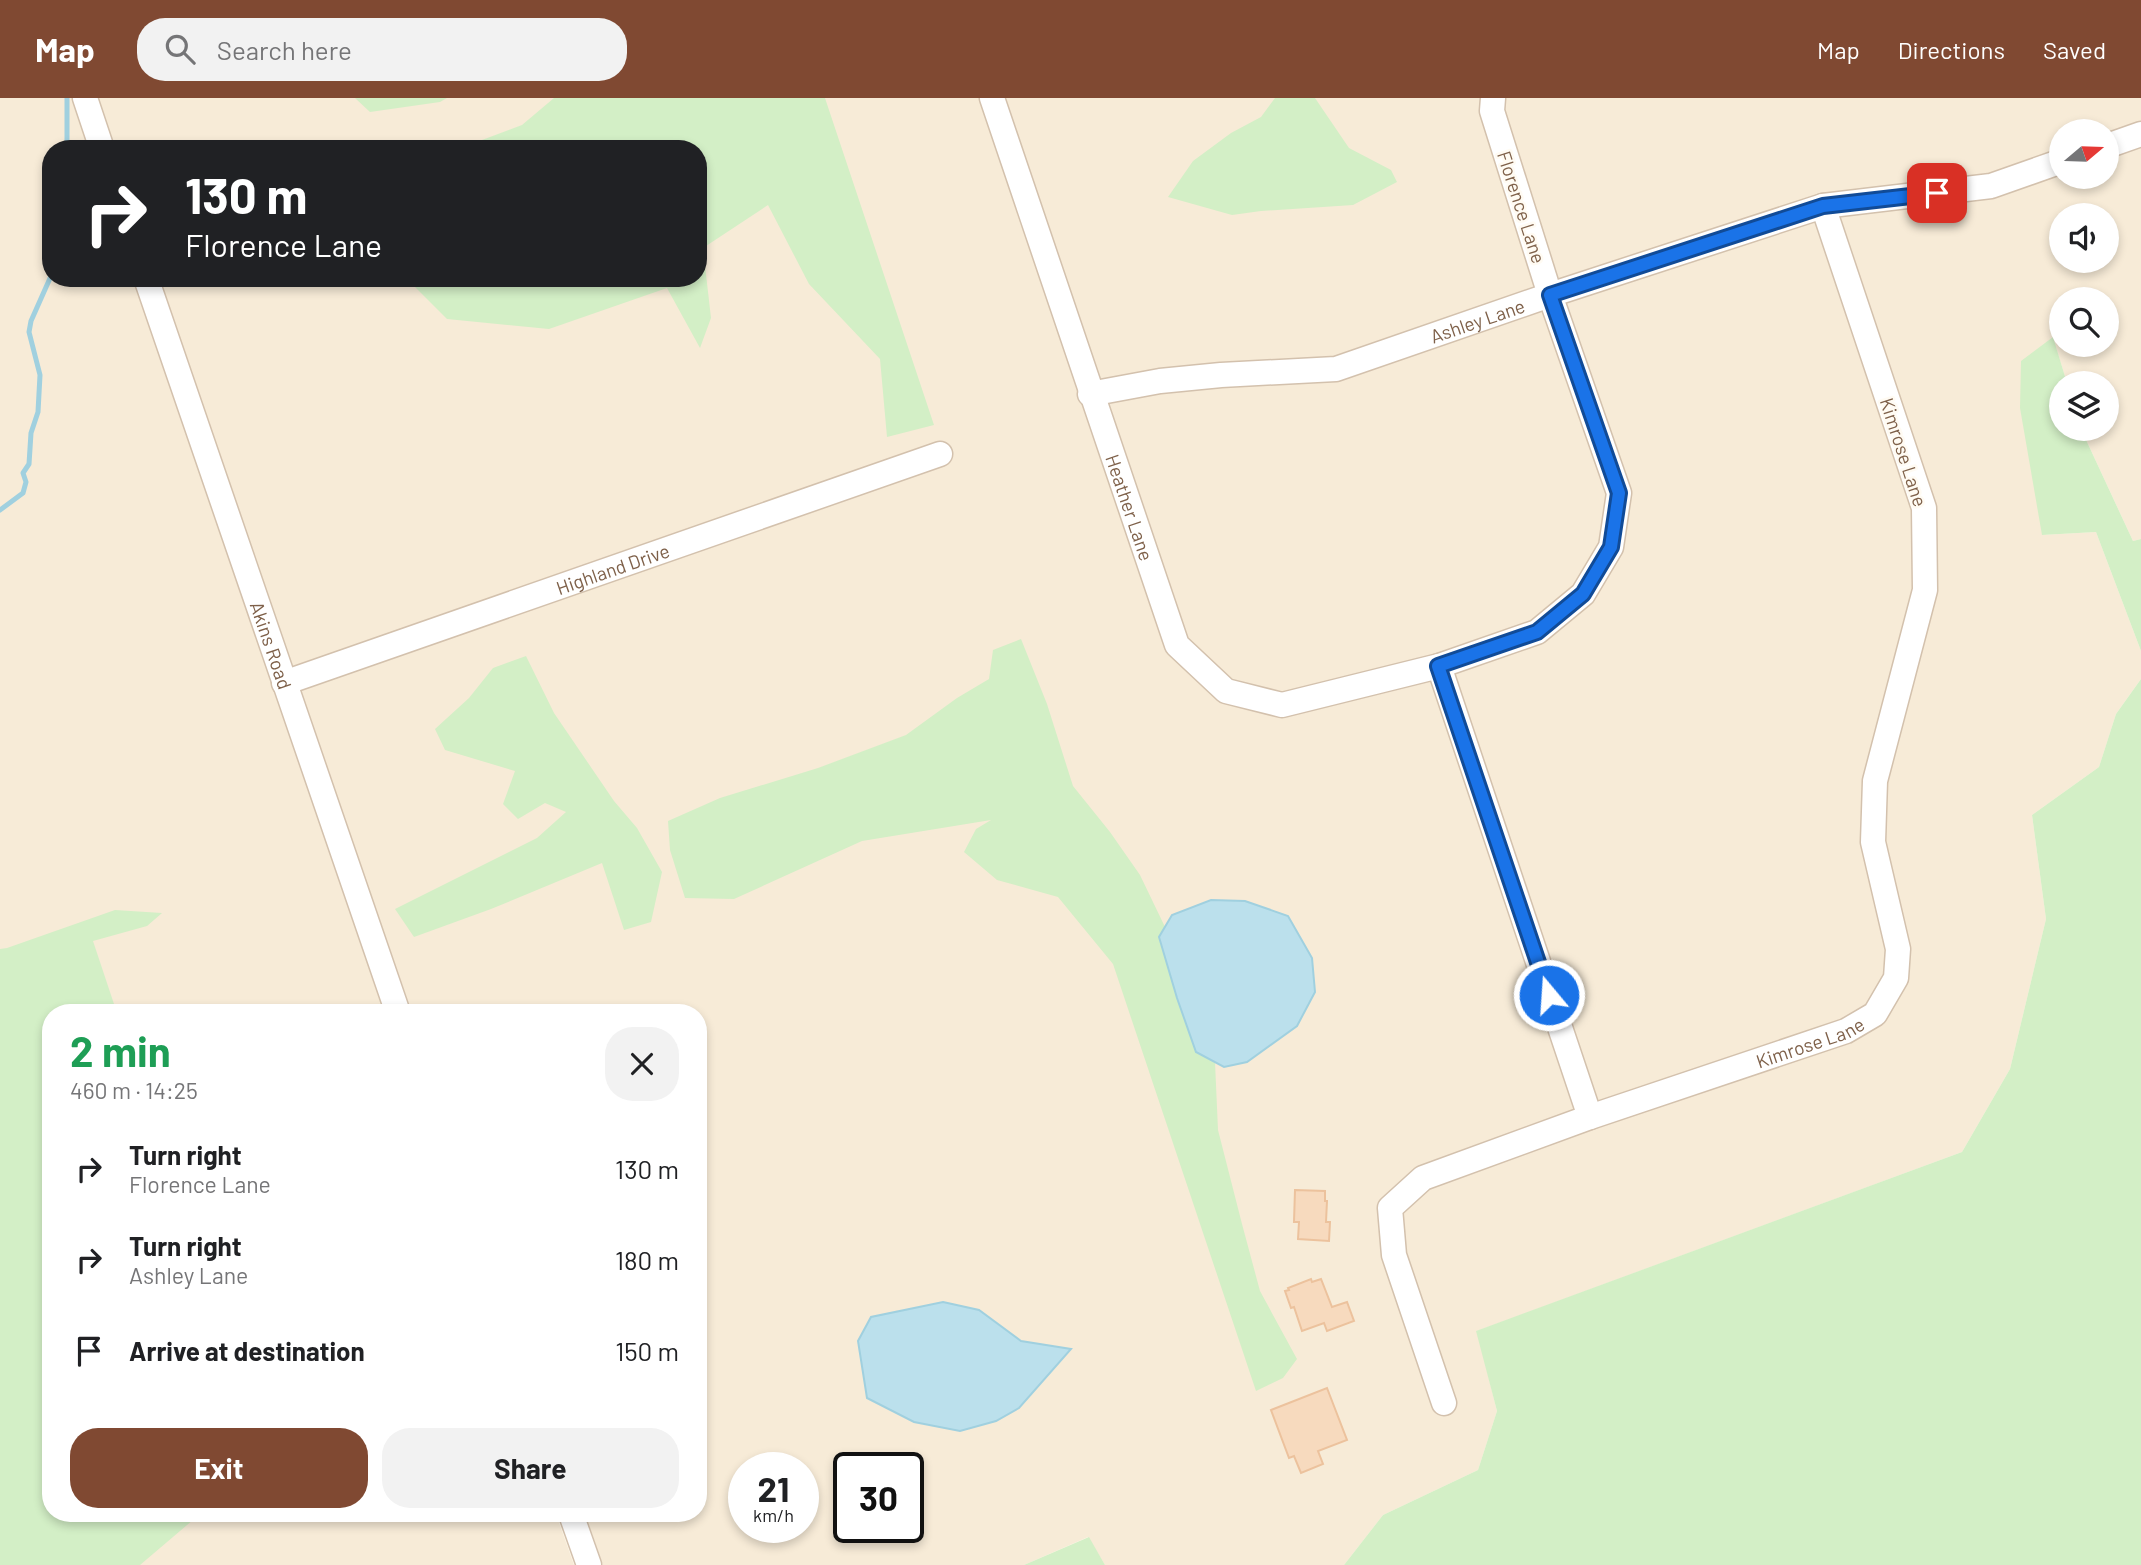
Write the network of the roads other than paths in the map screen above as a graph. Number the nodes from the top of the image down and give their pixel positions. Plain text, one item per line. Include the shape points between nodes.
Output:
1 (85, 98) edge
2 (992, 98) edge
3 (1493, 98) edge
4 (2141, 134) edge
5 (99, 140) edge
6 (2119, 142) edge
7 (2049, 166) edge
8 (1823, 206) junction
9 (149, 287) edge
10 (1550, 295) junction
11 (1090, 394) junction
12 (940, 454) dead end
13 (1438, 666) junction
14 (284, 683) junction
15 (395, 1004) edge
16 (1590, 1117) junction
17 (1444, 1403) dead end
18 (574, 1522) edge
19 (589, 1565) edge

1 - 5 street
2 - 11 street, Heather Lane
3 - 10 street, Florence Lane via 1492,111
4 - 6 street
7 - 8 street, Ashley Lane via 1991,186
8 - 10 street, Ashley Lane
8 - 16 street, Kimrose Lane via 1924,508 1925,590 1875,781 1873,842 1898,949 1895,978 1875,1014 1846,1031
9 - 14 street, Akins Road
10 - 11 street, Ashley Lane via 1336,369 1184,379
10 - 13 street, Florence Lane via 1619,493 1611,547 1583,594 1537,632
11 - 13 street, Heather Lane via 1177,645 1226,691 1282,705
12 - 14 street, Highland Drive
13 - 16 street
14 - 15 street, Akins Road
16 - 17 street, Kimrose Lane via 1423,1178 1390,1208 1394,1255
18 - 19 street

